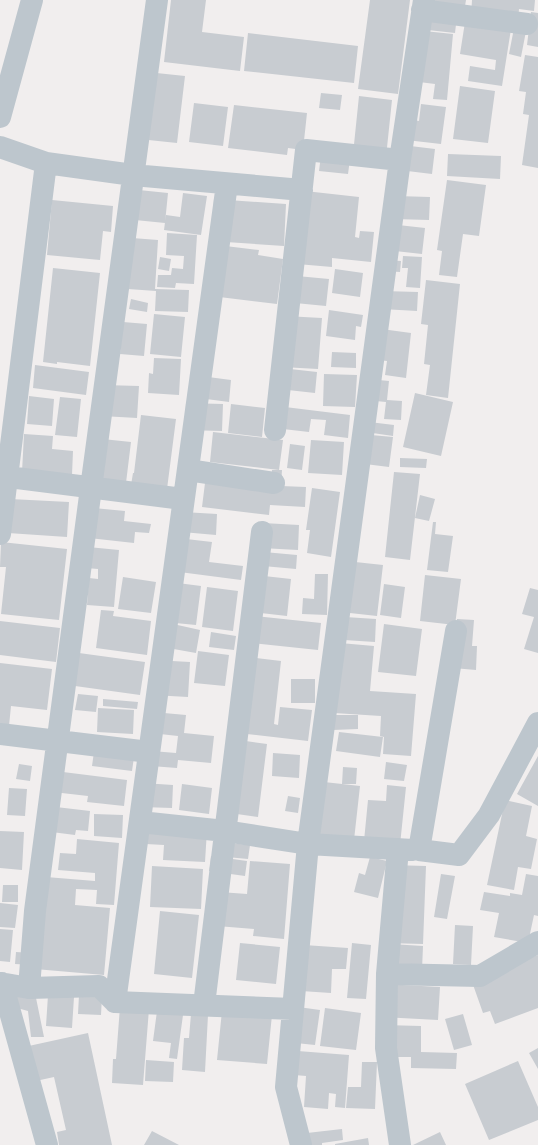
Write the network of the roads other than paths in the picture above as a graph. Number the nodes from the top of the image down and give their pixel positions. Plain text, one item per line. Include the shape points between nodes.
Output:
1 (32, 0) edge
2 (157, 0) edge
3 (423, 5) edge
4 (526, 24) dead end
5 (0, 117) edge
6 (0, 147) edge
7 (400, 160) junction
8 (46, 163) junction
9 (133, 175) junction
10 (227, 184) junction
11 (302, 190) junction
12 (276, 430) dead end
13 (188, 470) junction
14 (4, 476) edge
15 (274, 483) dead end
16 (91, 488) junction
17 (184, 499) junction
18 (262, 532) dead end
19 (0, 534) edge
20 (456, 630) dead end
21 (538, 723) edge
22 (0, 734) edge
23 (58, 741) junction
24 (149, 752) junction
25 (140, 822) junction
26 (225, 831) junction
27 (308, 844) junction
28 (408, 850) junction
29 (538, 942) edge
30 (388, 974) junction
31 (1, 983) edge
32 (28, 988) junction
33 (115, 1002) junction
34 (204, 1005) junction
35 (293, 1009) junction
36 (47, 1145) edge
37 (300, 1145) edge
38 (400, 1145) edge

1 - 5 street
2 - 9 street
3 - 4 street
3 - 7 street
6 - 8 street
7 - 11 street via 306,150
7 - 27 street
8 - 9 street
8 - 14 street
9 - 10 street
9 - 16 street
10 - 11 street
10 - 13 street
11 - 12 street
13 - 15 street
13 - 17 street
14 - 16 street
14 - 19 street
16 - 17 street
16 - 23 street
17 - 24 street
18 - 26 street
20 - 28 street
21 - 28 street via 489,815 459,855
22 - 23 street
23 - 24 street
23 - 32 street via 35,911
24 - 25 street
25 - 26 street
25 - 33 street
26 - 27 street
26 - 34 street
27 - 28 street
27 - 35 street
28 - 30 street
29 - 30 street via 480,976
30 - 38 street via 386,1048
31 - 32 street
31 - 36 street
32 - 33 street via 99,986
33 - 34 street
34 - 35 street
35 - 37 street via 286,1087

